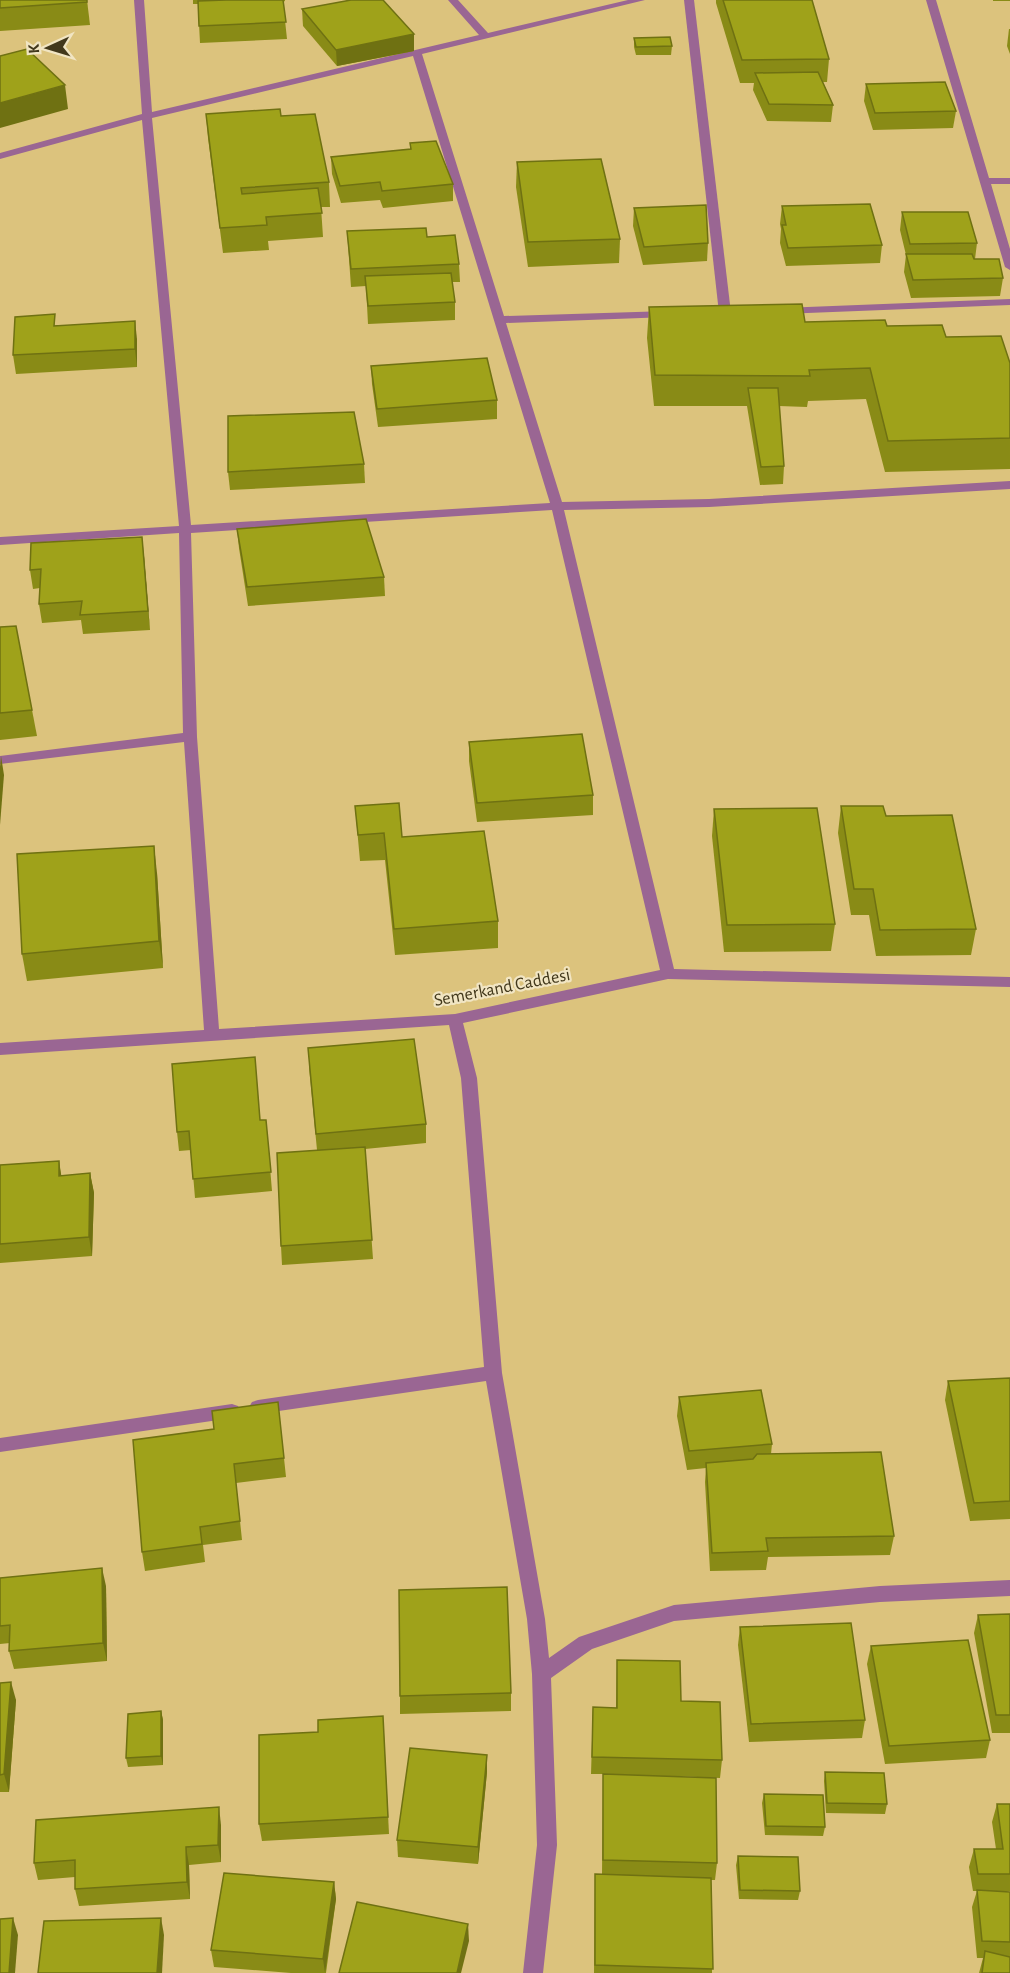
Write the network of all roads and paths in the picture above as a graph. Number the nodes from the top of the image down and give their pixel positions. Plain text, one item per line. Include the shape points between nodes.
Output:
1 (139, 0) edge
2 (453, 0) edge
3 (640, 0) edge
4 (689, 0) edge
5 (931, 0) edge
6 (485, 36) junction
7 (416, 52) junction
8 (147, 116) junction
9 (0, 156) edge
10 (986, 181) junction
11 (1010, 181) edge
12 (1010, 267) edge
13 (1010, 302) edge
14 (772, 311) edge
15 (725, 313) edge
16 (677, 314) edge
17 (499, 320) junction
18 (1010, 484) edge
19 (557, 506) junction
20 (185, 530) junction
21 (0, 541) edge
22 (190, 737) junction
23 (0, 760) edge
24 (668, 974) junction
25 (1010, 982) edge
26 (455, 1019) junction
27 (212, 1036) junction
28 (0, 1049) edge
29 (493, 1373) junction
30 (0, 1445) edge
31 (1010, 1588) edge
32 (541, 1674) junction
33 (533, 1973) edge

1 - 8 street
2 - 6 street
3 - 6 street
4 - 15 street
5 - 10 street
6 - 7 street
7 - 8 street
7 - 17 street
8 - 9 street
8 - 20 street
10 - 11 street
10 - 12 street
13 - 14 street
16 - 17 street
17 - 19 street
18 - 19 street via 708,503
19 - 20 street
19 - 24 street
20 - 21 street
20 - 22 street
22 - 23 street
22 - 27 street
24 - 25 street, Semerkand Caddesi
24 - 26 street, Semerkand Caddesi
26 - 27 street, Semerkand Caddesi
26 - 29 street via 468,1078
27 - 28 street, Semerkand Caddesi
29 - 30 street
29 - 32 street via 536,1619
31 - 32 street via 880,1594 674,1613 586,1643
32 - 33 street via 547,1845

